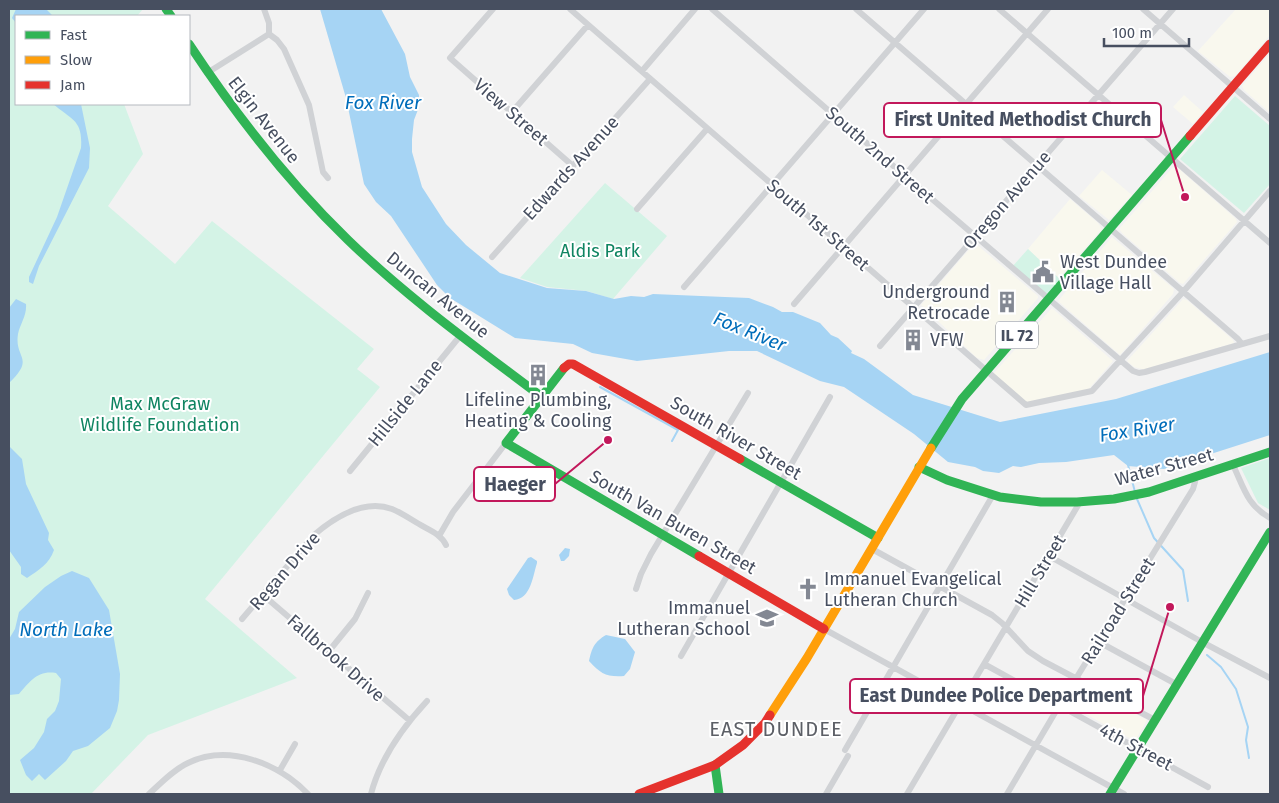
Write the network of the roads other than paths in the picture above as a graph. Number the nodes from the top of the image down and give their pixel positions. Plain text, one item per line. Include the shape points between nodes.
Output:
1 (264, 9) edge
2 (493, 9) edge
3 (570, 9) edge
4 (696, 9) edge
5 (712, 9) edge
6 (856, 9) edge
7 (924, 9) edge
8 (999, 9) edge
9 (1048, 9) edge
10 (1143, 9) edge
11 (1173, 9) edge
12 (1160, 24) junction
13 (588, 25) junction
14 (1027, 33) junction
15 (269, 34) junction
16 (895, 42) junction
17 (1270, 44) edge
18 (190, 46) edge
19 (642, 71) junction
20 (207, 73) junction
21 (650, 79) junction
22 (1233, 87) junction
23 (1099, 95) junction
24 (966, 104) junction
25 (512, 112) junction
26 (834, 115) junction
27 (1270, 119) edge
28 (707, 129) junction
29 (1172, 158) junction
30 (574, 166) junction
31 (1037, 166) junction
32 (904, 175) junction
33 (328, 178) dead end
34 (772, 186) junction
35 (1270, 191) edge
36 (637, 209) dead end
37 (320, 212) joint
38 (1244, 220) junction
39 (1110, 229) junction
40 (975, 237) junction
41 (1270, 243) edge
42 (843, 247) junction
43 (492, 257) dead end
44 (684, 287) dead end
45 (1183, 292) junction
46 (1048, 300) junction
47 (794, 304) dead end
48 (914, 308) junction
49 (460, 336) junction
50 (1270, 336) edge
51 (1242, 344) junction
52 (880, 346) dead end
53 (1121, 361) junction
54 (986, 371) junction
55 (748, 393) dead end
56 (542, 397) junction
57 (830, 397) dead end
58 (506, 443) junction
59 (716, 445) junction
60 (1270, 452) edge
61 (1233, 465) junction
62 (919, 467) junction
63 (350, 471) dead end
64 (1194, 478) junction
65 (782, 483) junction
66 (993, 495) junction
67 (1080, 502) junction
68 (1270, 518) edge
69 (1270, 532) edge
70 (663, 535) junction
71 (439, 536) junction
72 (878, 538) junction
73 (446, 545) dead end
74 (872, 549) junction
75 (1049, 556) junction
76 (729, 573) junction
77 (940, 587) junction
78 (636, 589) dead end
79 (368, 593) dead end
80 (263, 595) junction
81 (1126, 599) junction
82 (242, 619) dead end
83 (1006, 628) junction
84 (824, 629) junction
85 (1099, 642) junction
86 (1202, 642) junction
87 (328, 651) junction
88 (681, 656) dead end
89 (984, 664) junction
90 (894, 668) junction
91 (1269, 675) edge
92 (1076, 678) junction
93 (1176, 684) junction
94 (427, 701) dead end
95 (960, 704) junction
96 (1059, 706) junction
97 (409, 720) junction
98 (1155, 720) junction
99 (295, 744) dead end
100 (1036, 745) junction
101 (1138, 748) junction
102 (715, 765) junction
103 (280, 770) junction
104 (1208, 787) dead end
105 (1112, 791) edge
106 (149, 794) edge
107 (308, 794) edge
108 (371, 794) edge
109 (639, 794) edge
110 (719, 794) edge
111 (826, 794) edge
112 (907, 794) edge
113 (1007, 794) edge
114 (1124, 794) edge

1 - 15 street
2 - 25 street, View Street via 450,58
3 - 13 street
4 - 19 street
5 - 26 street, South 2nd Street
6 - 16 street
7 - 16 street
8 - 14 street
9 - 14 street
10 - 12 street
11 - 12 street, Oregon Avenue
12 - 22 street
12 - 23 street, Oregon Avenue
13 - 19 street
13 - 25 street
14 - 23 street
14 - 24 street
15 - 20 street
15 - 33 street via 284,48 310,105 323,172
16 - 24 street
16 - 26 street
17 - 22 street, IL 72
18 - 20 street, Elgin Avenue
19 - 21 street, South 1st Street
20 - 37 street, Elgin Avenue via 262,146
21 - 28 street, South 1st Street
21 - 30 street, Edwards Avenue
22 - 27 street
22 - 29 street, IL 72
23 - 29 street
23 - 31 street, Oregon Avenue
24 - 31 street
24 - 32 street
25 - 30 street, View Street
26 - 32 street, South 2nd Street
26 - 34 street
28 - 34 street, South 1st Street
28 - 36 street
29 - 38 street
29 - 39 street, IL 72
30 - 43 street, Edwards Avenue
31 - 39 street
31 - 40 street, Oregon Avenue
32 - 40 street, South 2nd Street
32 - 42 street
34 - 42 street, South 1st Street
34 - 44 street
35 - 38 street
37 - 49 street, Duncan Avenue via 376,266
38 - 41 street
38 - 45 street
39 - 45 street
39 - 46 street, IL 72
40 - 46 street, South 2nd Street
40 - 48 street, Oregon Avenue
42 - 47 street
42 - 48 street, South 1st Street
45 - 51 street
45 - 53 street
46 - 53 street, South 2nd Street
46 - 54 street, IL 72
48 - 52 street, Oregon Avenue
48 - 54 street, South 1st Street
49 - 56 street, Duncan Avenue
49 - 63 street, Hillside Lane
50 - 51 street
51 - 53 street, South 2nd Street via 1145,372 1135,372
53 - 54 street, South 1st Street via 1088,394 1026,405
54 - 62 street, IL 72 via 960,402
55 - 59 street
56 - 58 street
56 - 59 street, South River Street via 571,364
57 - 65 street
58 - 70 street, South Van Buren Street
58 - 71 street via 453,512
59 - 65 street, South River Street
59 - 70 street
60 - 61 street, Water Street
61 - 64 street, Water Street
61 - 68 street via 1252,505
62 - 66 street, Water Street via 938,477
62 - 72 street, IL 72
64 - 67 street, Water Street via 1142,494
64 - 81 street, Railroad Street via 1195,487
65 - 72 street, South River Street
65 - 76 street
66 - 67 street, Water Street via 1034,502
66 - 77 street
67 - 75 street, Hill Street
69 - 86 street
70 - 76 street, South Van Buren Street
70 - 78 street
71 - 73 street
71 - 80 street, Regan Drive via 395,510 381,506 358,508 311,538
72 - 74 street, IL 72
74 - 77 street
74 - 84 street, IL 72
75 - 81 street
75 - 83 street, Hill Street
76 - 84 street, South Van Buren Street
76 - 88 street
77 - 83 street via 987,612
77 - 90 street
79 - 87 street via 355,619
80 - 82 street, Regan Drive
80 - 87 street, Fallbrook Drive
81 - 85 street, Railroad Street
81 - 86 street
83 - 89 street, Hill Street
83 - 92 street via 1031,653
84 - 90 street
84 - 102 street, IL 72 via 769,718 743,745
85 - 92 street, Railroad Street
85 - 93 street
86 - 91 street
86 - 93 street
87 - 97 street, Fallbrook Drive
89 - 95 street, Hill Street
89 - 96 street, 4th Street
90 - 95 street
90 - 111 street
92 - 96 street, Railroad Street
92 - 98 street
93 - 98 street
94 - 97 street
95 - 100 street
95 - 112 street, Hill Street
96 - 100 street, Railroad Street
96 - 101 street, 4th Street
97 - 108 street via 381,769
98 - 101 street
99 - 103 street
100 - 105 street
100 - 113 street, Railroad Street
101 - 104 street, 4th Street
101 - 105 street
102 - 109 street, IL 72
102 - 110 street
103 - 106 street via 248,758 207,756 179,768
103 - 107 street
105 - 114 street

